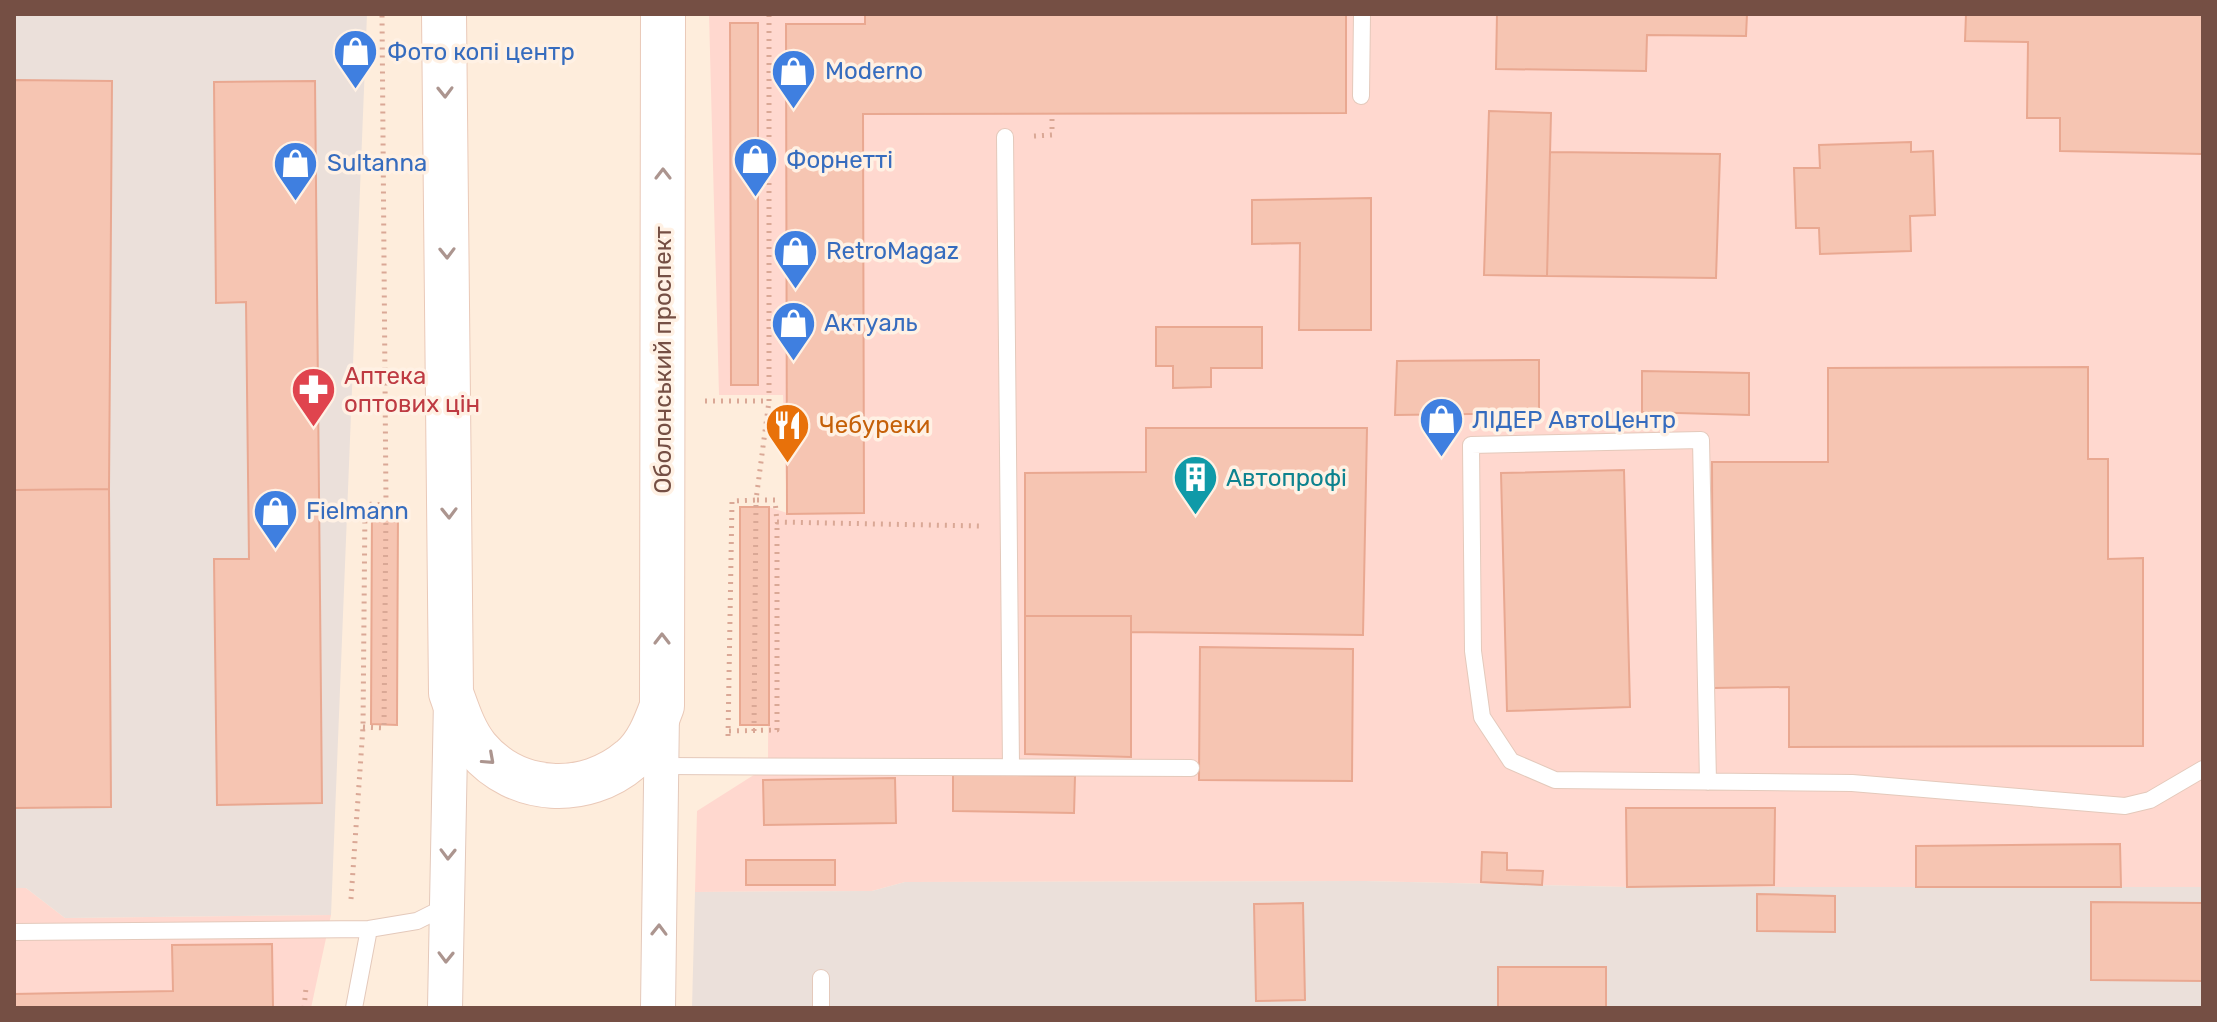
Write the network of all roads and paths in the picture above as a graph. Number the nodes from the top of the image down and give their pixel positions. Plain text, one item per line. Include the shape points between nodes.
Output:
1 (382, 14) edge
2 (444, 14) edge
3 (663, 14) edge
4 (769, 14) edge
5 (1362, 14) edge
6 (1361, 96) dead end
7 (1005, 137) dead end
8 (700, 401) dead end
9 (769, 401) junction
10 (756, 500) junction
11 (386, 505) junction
12 (777, 522) junction
13 (1009, 527) junction
14 (451, 693) junction
15 (662, 706) junction
16 (363, 727) junction
17 (729, 731) junction
18 (754, 731) junction
19 (662, 766) junction
20 (724, 766) junction
21 (1011, 767) junction
22 (1191, 768) dead end
23 (2203, 769) edge
24 (1708, 782) junction
25 (351, 900) dead end
26 (447, 906) junction
27 (369, 929) junction
28 (14, 932) edge
29 (821, 978) dead end
30 (306, 988) dead end
31 (304, 1008) edge
32 (354, 1008) edge
33 (445, 1008) edge
34 (658, 1008) edge
35 (821, 1008) edge

1 - 11 path
2 -> 14 main road, Оболонський проспект
15 -> 3 main road, Оболонський проспект
4 - 9 path
5 - 6 lane
7 - 13 lane
8 - 9 path
9 - 10 path
10 - 12 path via 775,500
10 - 17 path via 732,501
10 - 18 path
11 - 16 path via 384,728
11 - 16 path via 365,504
12 - 13 path
12 - 18 path via 777,730
13 - 21 lane
14 -> 15 main road, Оболонський проспект via 461,723 487,757 524,781 553,787 582,785 610,775 633,758 651,734
14 -> 26 street, Оболонський проспект
15 - 19 street, Оболонський проспект
16 - 25 path
17 - 18 path
17 - 20 path
19 - 20 lane
34 -> 19 street, Оболонський проспект
20 - 21 lane
21 - 22 lane
23 - 24 lane via 2150,800 2125,806 1852,783
24 - 24 lane via 1555,780 1511,761 1482,717 1473,651 1471,445 1701,440
26 - 27 lane via 417,921
26 -> 33 street, Оболонський проспект
27 - 28 lane
27 - 32 lane
29 - 35 lane
30 - 31 path

